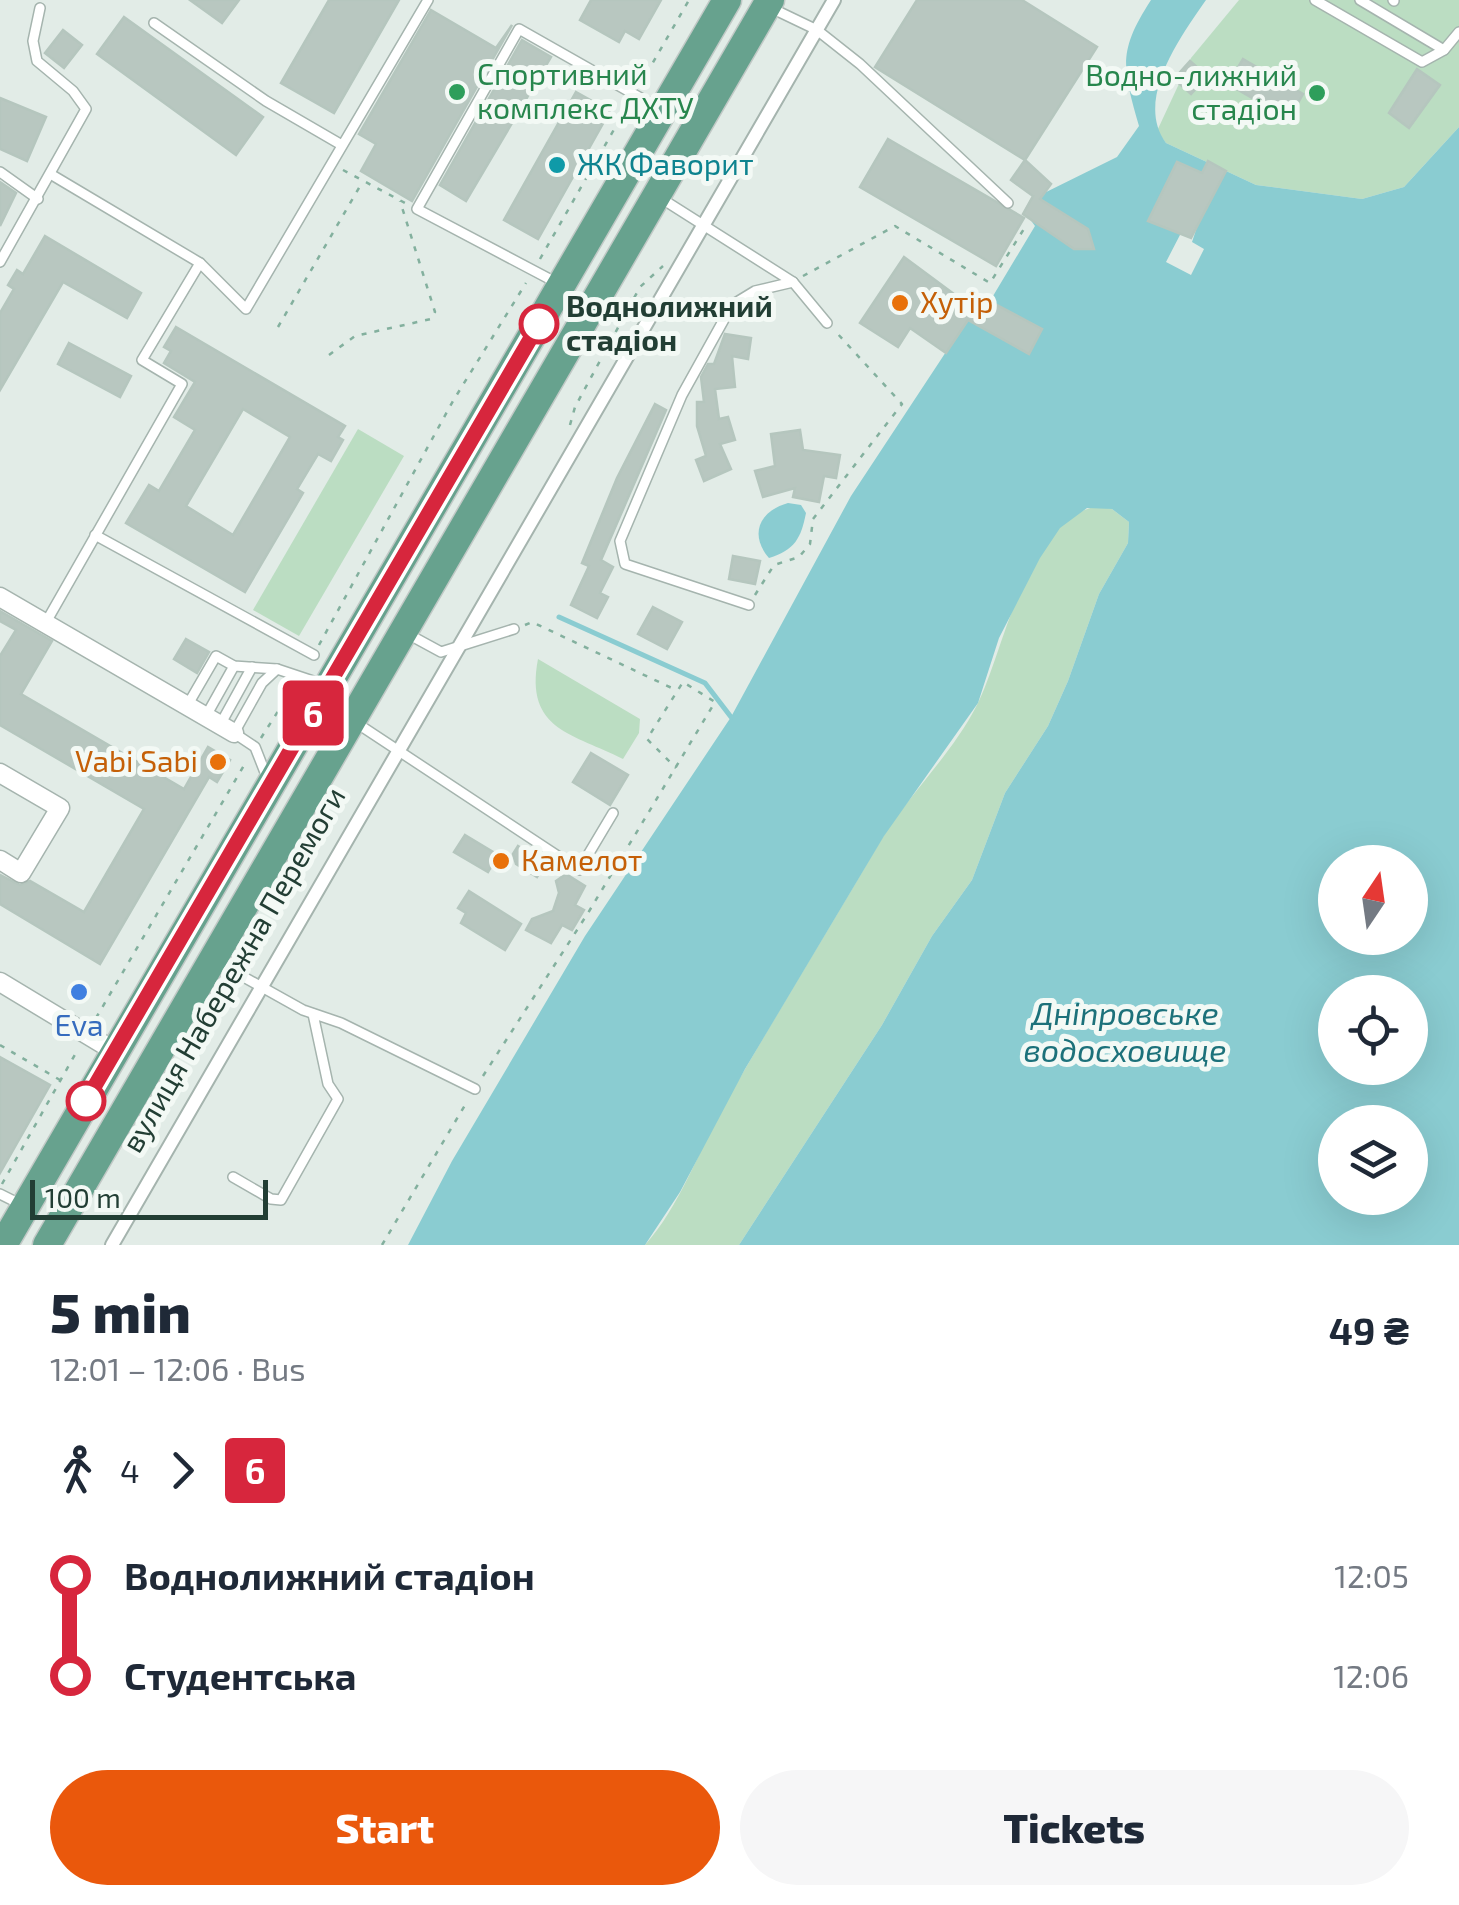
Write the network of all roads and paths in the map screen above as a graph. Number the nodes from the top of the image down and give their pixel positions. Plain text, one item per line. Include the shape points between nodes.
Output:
1 (428, 0) edge
2 (688, 0) edge
3 (727, 0) edge
4 (834, 0) edge
5 (1315, 0) edge
6 (1360, 0) edge
7 (768, 3) edge
8 (40, 8) dead end
9 (154, 23) dead end
10 (817, 30) junction
11 (1459, 32) edge
12 (1444, 50) junction
13 (640, 84) dead end
14 (631, 100) dead end
15 (663, 110) junction
16 (340, 144) junction
17 (329, 162) junction
18 (0, 172) edge
19 (52, 175) junction
20 (363, 180) junction
21 (613, 196) junction
22 (38, 198) junction
23 (400, 200) junction
24 (1008, 203) dead end
25 (651, 206) junction
26 (417, 210) junction
27 (1027, 224) dead end
28 (702, 227) junction
29 (0, 262) edge
30 (200, 262) junction
31 (534, 269) junction
32 (793, 282) junction
33 (561, 285) junction
34 (827, 322) joint
35 (278, 327) dead end
36 (328, 355) dead end
37 (444, 486) junction
38 (477, 505) junction
39 (95, 535) junction
40 (1, 600) edge
41 (749, 604) joint
42 (45, 624) junction
43 (514, 629) joint
44 (404, 632) junction
45 (455, 649) junction
46 (314, 655) joint
47 (234, 666) junction
48 (252, 667) junction
49 (277, 669) junction
50 (299, 679) junction
51 (328, 686) junction
52 (678, 691) junction
53 (187, 706) junction
54 (352, 720) junction
55 (220, 725) junction
56 (255, 747) junction
57 (398, 752) junction
58 (676, 768) junction
59 (0, 773) edge
60 (270, 786) junction
61 (613, 813) dead end
62 (0, 860) edge
63 (219, 873) junction
64 (252, 892) junction
65 (212, 960) junction
66 (0, 983) edge
67 (262, 986) junction
68 (313, 1014) junction
69 (86, 1034) junction
70 (0, 1045) edge
71 (116, 1052) junction
72 (148, 1071) junction
73 (61, 1080) junction
74 (475, 1089) junction
75 (232, 1177) dead end
76 (8, 1196) edge
77 (3, 1245) edge
78 (46, 1245) edge
79 (112, 1245) edge
80 (382, 1245) edge

1 - 16 lane
2 - 13 path
3 - 15 main road, вулиця Набережна Перемоги
4 - 10 street, вулиця Набережна Перемоги
5 - 12 lane via 1422,62
6 - 12 lane
7 - 10 lane
7 - 25 main road, вулиця Набережна Перемоги
8 - 19 lane via 37,61 86,109
9 - 16 lane
10 - 24 lane
10 - 28 street, вулиця Набережна Перемоги
11 - 12 lane
14 - 31 path
15 - 21 main road, вулиця Набережна Перемоги
15 - 26 lane via 519,29
16 - 17 lane
17 - 20 path
17 - 30 lane via 246,309
18 - 22 lane
19 - 22 lane
19 - 30 lane
20 - 23 path
20 - 35 path
21 - 25 main road
21 - 33 main road, вулиця Набережна Перемоги
22 - 29 lane
23 - 26 path
23 - 36 path via 436,312 431,319 356,336
25 - 28 lane
25 - 38 main road, вулиця Набережна Перемоги
26 - 31 lane
27 - 32 path via 990,283 895,226
28 - 32 lane
28 - 45 street, вулиця Набережна Перемоги
30 - 39 lane via 142,360 182,384
31 - 33 lane
31 - 46 path
32 - 34 lane
32 - 41 lane via 732,305 682,395 620,540 625,564
33 - 37 main road, вулиця Набережна Перемоги
34 - 41 path via 902,404 813,519 810,544 774,565
37 - 38 main road
37 - 51 main road, вулиця Набережна Перемоги
38 - 44 main road, вулиця Набережна Перемоги
39 - 42 lane
39 - 46 lane
40 - 42 street
42 - 53 street
43 - 45 lane
43 - 52 path via 532,622
44 - 45 lane via 441,652
44 - 54 main road, вулиця Набережна Перемоги
45 - 57 street, вулиця Набережна Перемоги
47 - 48 lane
47 - 53 lane via 216,656
47 - 55 lane
48 - 49 lane
48 - 55 lane
49 - 50 lane
49 - 55 lane
50 - 51 lane
50 - 56 path
51 - 60 main road, вулиця Набережна Перемоги
52 - 58 path via 648,739
52 - 58 path via 684,682 715,702
53 - 55 street
54 - 57 lane
54 - 64 main road, вулиця Набережна Перемоги
55 - 56 lane
56 - 60 lane
56 - 69 path
57 - 61 lane via 579,870
57 - 67 street, вулиця Набережна Перемоги
58 - 74 path
59 - 62 street via 60,808 20,873
60 - 63 main road, вулиця Набережна Перемоги
63 - 64 main road
63 - 71 main road, вулиця Набережна Перемоги
64 - 65 main road, вулиця Набережна Перемоги
65 - 67 lane
65 - 72 main road, вулиця Набережна Перемоги
66 - 69 street
67 - 68 lane
67 - 79 street, вулиця Набережна Перемоги
68 - 74 lane
68 - 75 lane via 328,1084 338,1098 281,1200
69 - 71 street
69 - 73 path
70 - 73 path
71 - 72 main road
71 - 76 main road, вулиця Набережна Перемоги
72 - 78 main road, вулиця Набережна Перемоги
73 - 76 path
74 - 80 path
76 - 77 main road, вулиця Набережна Перемоги

